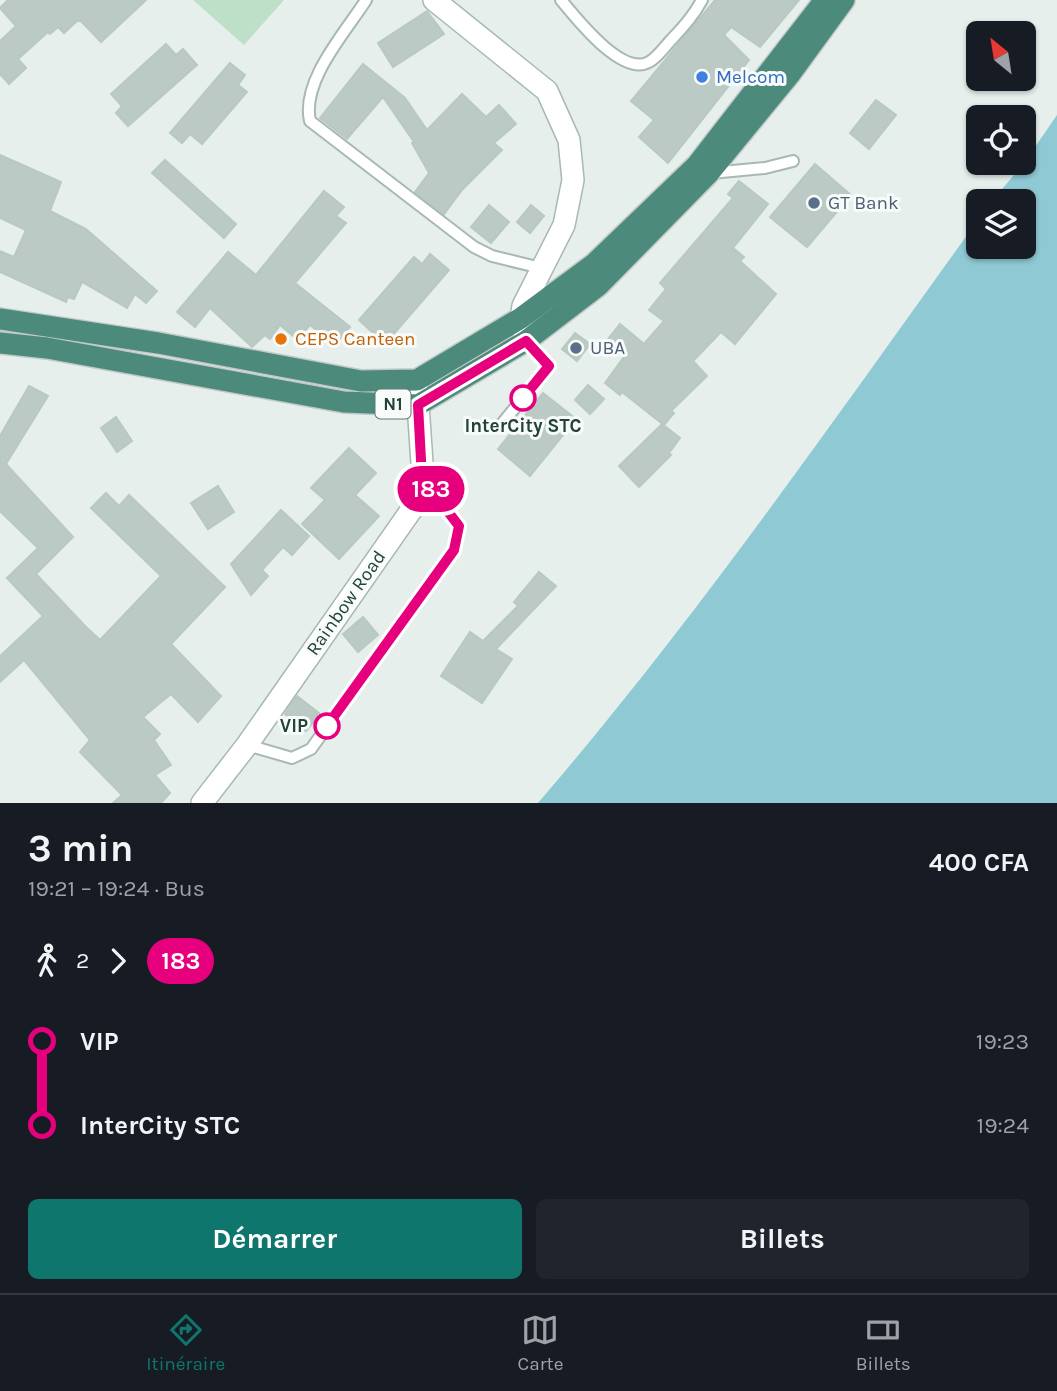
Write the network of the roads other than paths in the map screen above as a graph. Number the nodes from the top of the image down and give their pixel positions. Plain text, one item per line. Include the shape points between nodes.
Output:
1 (366, 0) edge
2 (434, 0) edge
3 (561, 0) edge
4 (702, 0) edge
5 (825, 0) edge
6 (844, 0) edge
7 (793, 161) dead end
8 (708, 174) junction
9 (541, 268) junction
10 (521, 318) junction
11 (0, 319) edge
12 (526, 341) junction
13 (0, 343) edge
14 (417, 380) junction
15 (418, 405) junction
16 (501, 425) dead end
17 (422, 478) junction
18 (247, 745) junction
19 (202, 803) edge

1 - 9 lane via 312,85 307,107 310,121 474,247
2 - 9 street via 547,92 569,140 573,180 564,225
3 - 4 lane via 620,60 634,66 659,54
5 - 10 highway, N1 via 696,165 593,264
6 - 8 highway, N1
7 - 8 lane
8 - 12 highway, N1 via 598,286
9 - 10 street
10 - 12 street
10 - 14 highway, N1
11 - 14 highway, N1 via 362,381
12 - 15 highway, N1
12 - 16 lane via 549,366
13 - 15 highway, N1 via 344,402
14 - 15 street, Rainbow Road
15 - 17 street, Rainbow Road
17 - 18 street, Rainbow Road via 419,499
17 - 18 lane via 459,526 454,550 311,749 292,758
18 - 19 street, Rainbow Road

